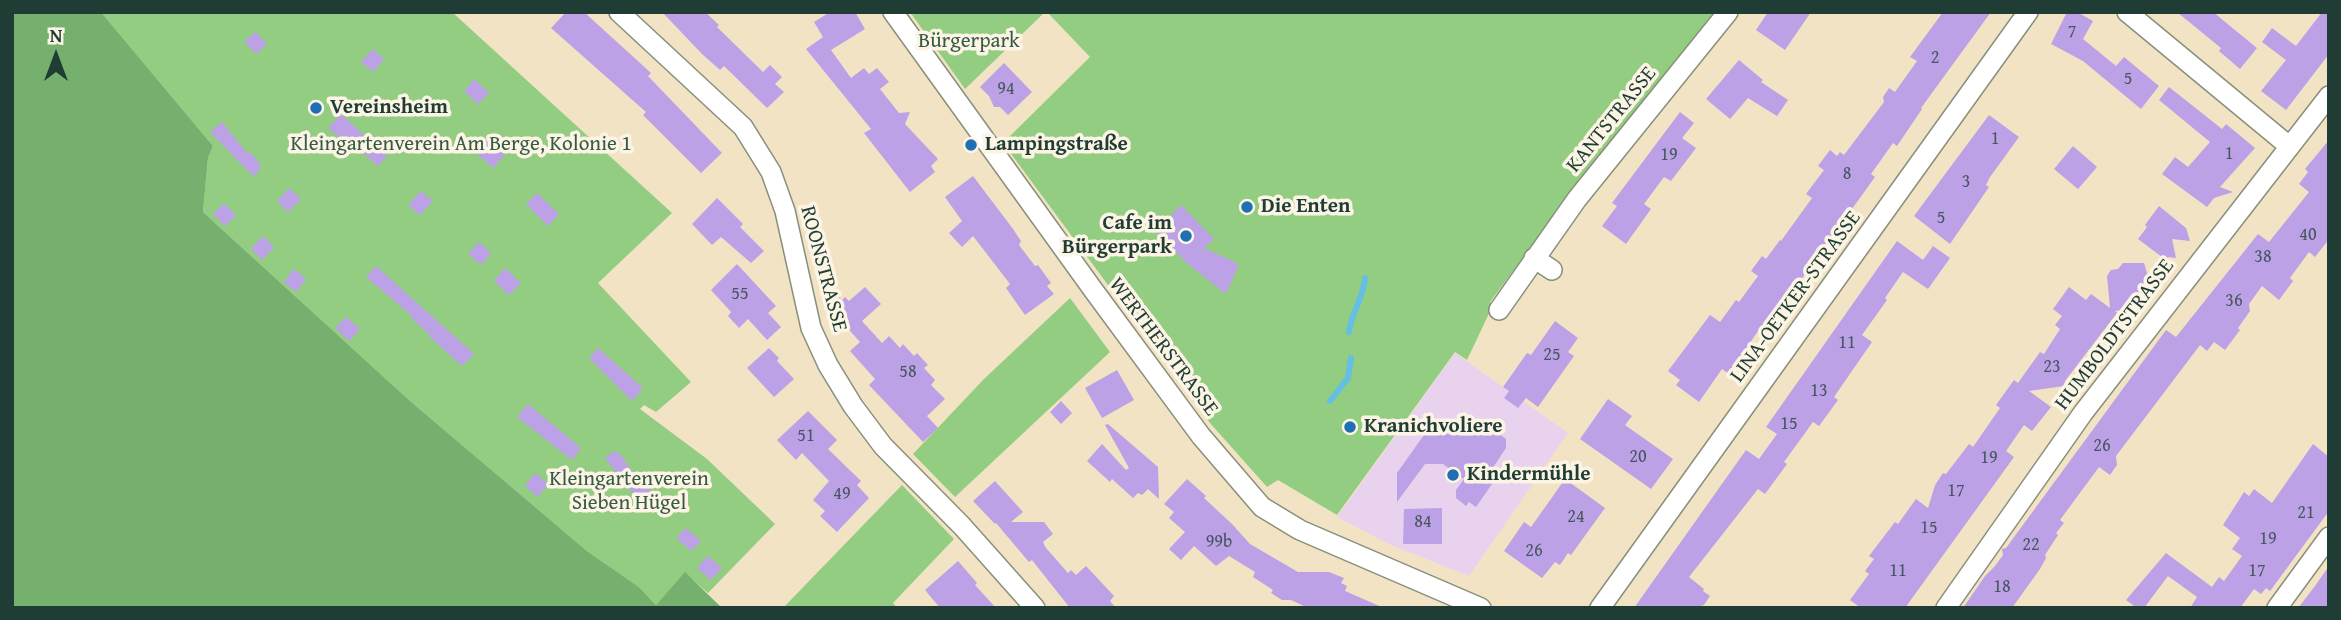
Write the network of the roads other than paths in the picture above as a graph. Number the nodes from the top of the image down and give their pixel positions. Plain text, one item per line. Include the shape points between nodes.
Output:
1 (619, 12) edge
2 (893, 12) edge
3 (1728, 12) edge
4 (2028, 12) edge
5 (2127, 12) edge
6 (2329, 96) edge
7 (2289, 146) junction
8 (1534, 258) junction
9 (1552, 270) dead end
10 (1499, 310) dead end
11 (2329, 537) edge
12 (1035, 608) edge
13 (1481, 608) edge
14 (1600, 608) edge
15 (1946, 608) edge
16 (2277, 608) edge

1 - 12 street, ROONSTRASSE via 743,127 771,172 785,211 811,328 828,365 883,446
2 - 13 street, WERTHERSTRASSE via 1193,425 1262,507 1300,530
3 - 8 street, KANTSTRASSE
4 - 14 street, LINA-OETKER-STRASSE
5 - 7 street
6 - 7 street, HUMBOLDTSTRASSE
7 - 15 street, HUMBOLDTSTRASSE via 2083,413
8 - 9 street
8 - 10 street, KANTSTRASSE
11 - 16 street

